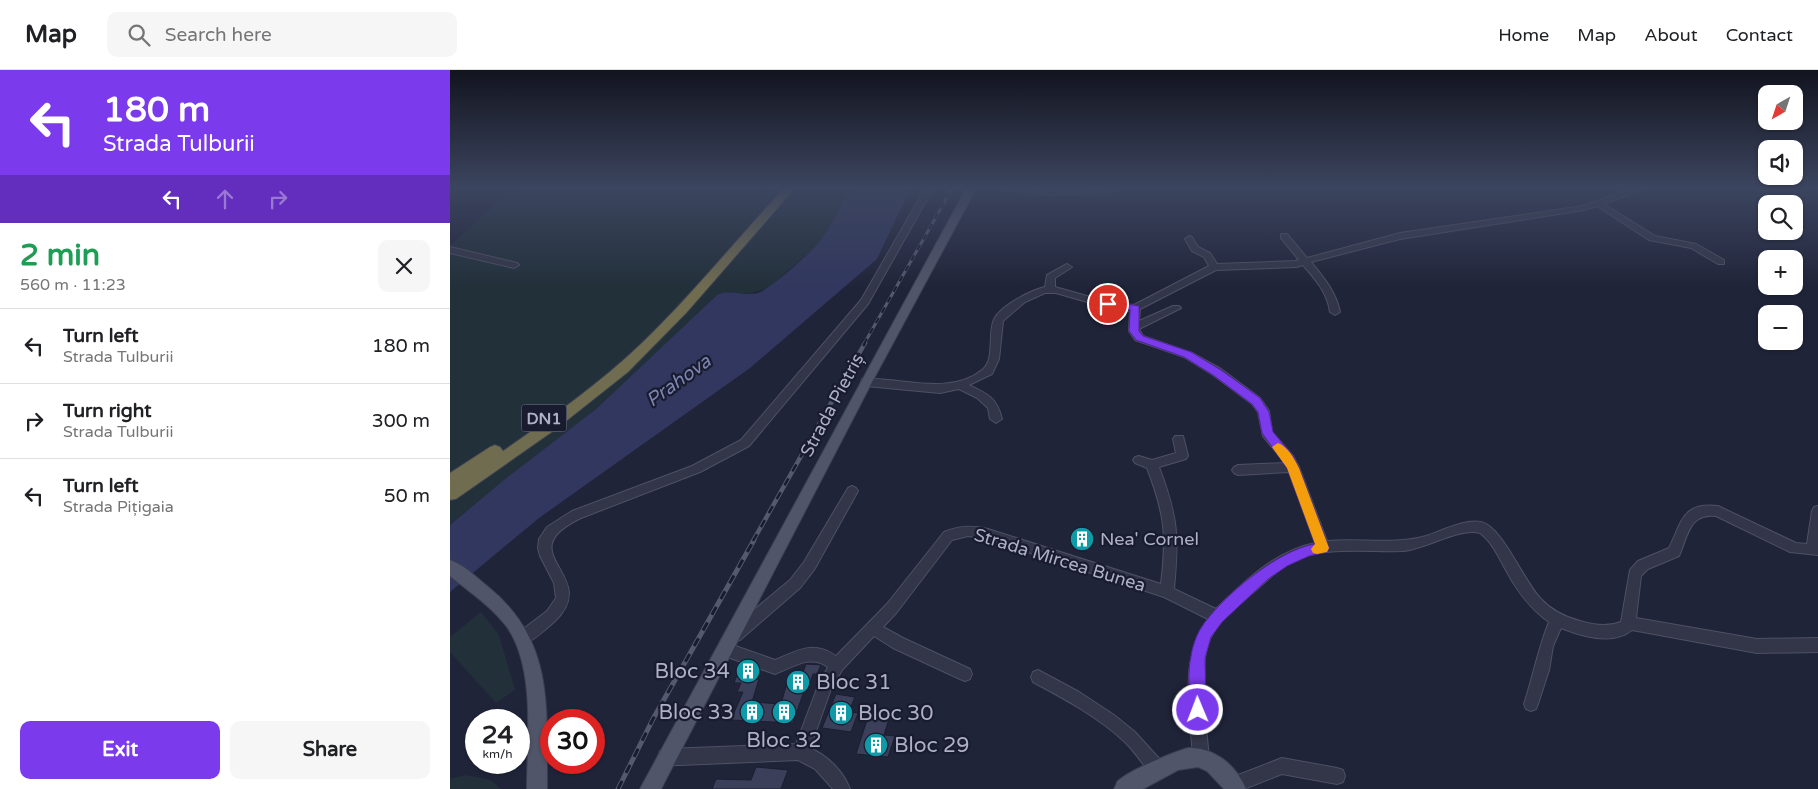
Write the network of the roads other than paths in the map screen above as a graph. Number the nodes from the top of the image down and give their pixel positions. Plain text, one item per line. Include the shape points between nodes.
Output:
1 (754, 221) edge
2 (761, 221) edge
3 (912, 221) edge
4 (954, 221) edge
5 (1502, 221) edge
6 (1625, 221) edge
7 (1284, 236) dead end
8 (1189, 239) dead end
9 (450, 250) edge
10 (1721, 262) dead end
11 (1305, 263) junction
12 (514, 265) dead end
13 (1067, 267) dead end
14 (1214, 267) junction
15 (1050, 290) junction
16 (1135, 308) junction
17 (1176, 308) dead end
18 (1335, 312) dead end
19 (1134, 327) junction
20 (866, 382) junction
21 (960, 385) junction
22 (996, 419) dead end
23 (1180, 439) dead end
24 (1139, 460) dead end
25 (1152, 465) junction
26 (1293, 468) junction
27 (1238, 470) dead end
28 (450, 481) edge
29 (852, 491) dead end
30 (450, 494) edge
31 (1818, 511) edge
32 (1323, 548) junction
33 (1815, 550) edge
34 (450, 567) edge
35 (1167, 592) junction
36 (1217, 617) junction
37 (1557, 621) junction
38 (1628, 622) junction
39 (873, 628) junction
40 (523, 638) junction
41 (726, 645) junction
42 (1818, 645) edge
43 (837, 665) junction
44 (965, 674) dead end
45 (1038, 677) dead end
46 (1531, 704) dead end
47 (801, 752) junction
48 (666, 757) junction
49 (1201, 758) junction
50 (1158, 770) junction
51 (1337, 776) dead end
52 (1235, 787) edge
53 (537, 789) edge
54 (650, 789) edge
55 (842, 789) edge
56 (1124, 789) edge

1 - 28 highway, DN1 via 634,348 550,415
2 - 30 highway, DN1 via 677,315 628,363 568,412
3 - 40 street via 864,302 745,443 679,476 569,519 550,532 545,539 546,552 562,586 563,597 552,614
4 - 20 main road, Strada Pietriș
5 - 11 street via 1400,236
6 - 10 street via 1652,238 1693,246
7 - 11 street
8 - 14 street via 1195,249 1207,255
9 - 12 street
11 - 14 street
11 - 18 street via 1325,285
13 - 15 street via 1050,277
14 - 16 street
15 - 16 street via 1113,306
15 - 21 street via 1029,296 1004,313 996,324 996,351 992,366 982,375
16 - 19 street
17 - 19 street
19 - 26 street via 1139,338 1188,355 1256,401 1263,412 1267,433
20 - 21 street via 940,389
20 - 41 main road, Strada Pietriș
21 - 22 street via 981,395 994,406
23 - 25 street via 1182,456
24 - 25 street
25 - 35 street via 1171,530
26 - 27 street
26 - 32 street
29 - 41 street via 810,566 795,584
31 - 33 street
32 - 36 street via 1307,550 1282,562
32 - 37 street via 1410,544 1459,529 1480,528 1495,538 1535,603
33 - 38 street via 1795,548 1718,511 1697,510 1689,519 1674,552 1644,565 1635,574
34 - 40 main road via 495,603
35 - 36 street, Strada Mircea Bunea
35 - 39 street, Strada Mircea Bunea via 988,534 959,531 938,546
36 - 49 street via 1205,634 1197,658
37 - 38 street via 1598,632 1620,630
37 - 46 street via 1546,646
38 - 42 street via 1757,646
39 - 43 street, Strada Mircea Bunea
39 - 44 street
40 - 53 main road via 529,654 534,690
41 - 43 street via 775,667 808,652 821,654
41 - 48 main road, Strada Pietriș
43 - 47 street, Strada Mircea Bunea via 825,686
45 - 50 street via 1119,727
47 - 48 street
47 - 55 street via 826,768
48 - 54 main road, Strada Pietriș
49 - 50 main road via 1184,757
49 - 52 main road via 1220,768
50 - 56 main road
51 - 52 street via 1282,766

